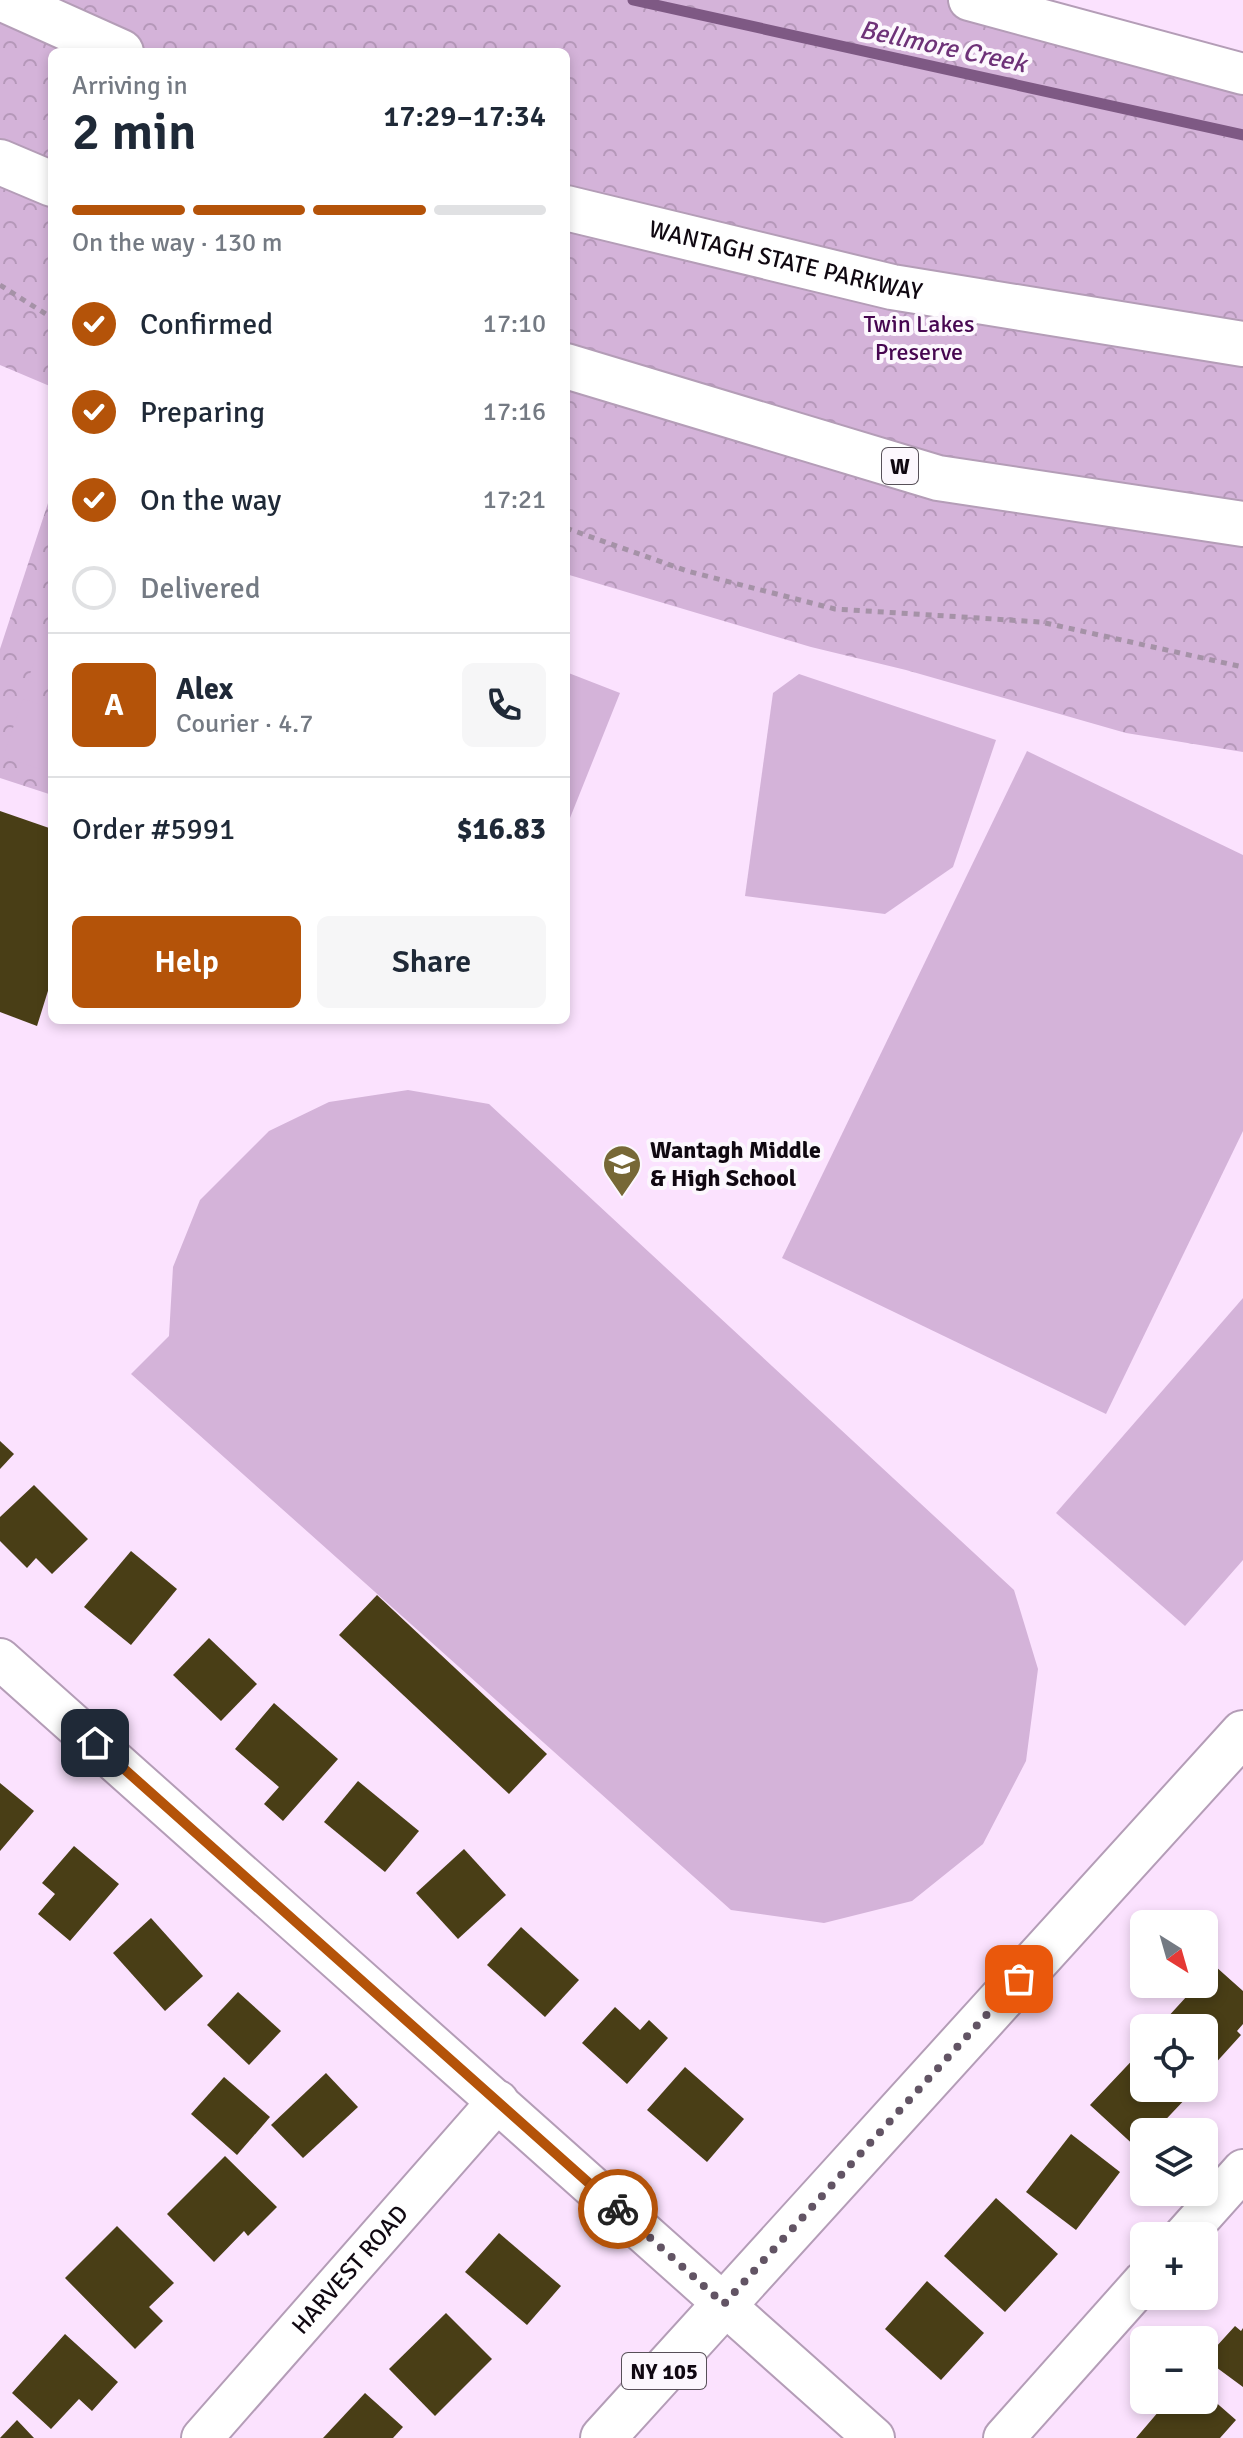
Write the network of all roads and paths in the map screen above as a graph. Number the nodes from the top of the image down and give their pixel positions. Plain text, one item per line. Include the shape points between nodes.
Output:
1 (5, 0) edge
2 (969, 0) edge
3 (112, 48) edge
4 (1243, 74) edge
5 (0, 162) edge
6 (48, 182) edge
7 (570, 209) edge
8 (0, 285) edge
9 (48, 315) edge
10 (1243, 344) edge
11 (570, 367) edge
12 (1243, 524) edge
13 (570, 529) edge
14 (1243, 667) edge
15 (0, 1659) edge
16 (1243, 1733) edge
17 (498, 2101) junction
18 (1243, 2170) edge
19 (1197, 2222) edge
20 (1130, 2297) edge
21 (724, 2304) junction
22 (202, 2438) edge
23 (603, 2438) edge
24 (874, 2438) edge
25 (1004, 2438) edge

1 - 3 main road
2 - 4 street
5 - 6 main road
7 - 10 main road, WANTAGH STATE PARKWAY via 892,287
8 - 9 path
11 - 12 main road, W via 938,478
13 - 14 path via 687,571 835,609 1041,622
15 - 17 street
16 - 21 main road, NY 105
17 - 21 street
17 - 22 street, HARVEST ROAD
18 - 19 street
20 - 25 street
21 - 23 main road, NY 105
21 - 24 street

